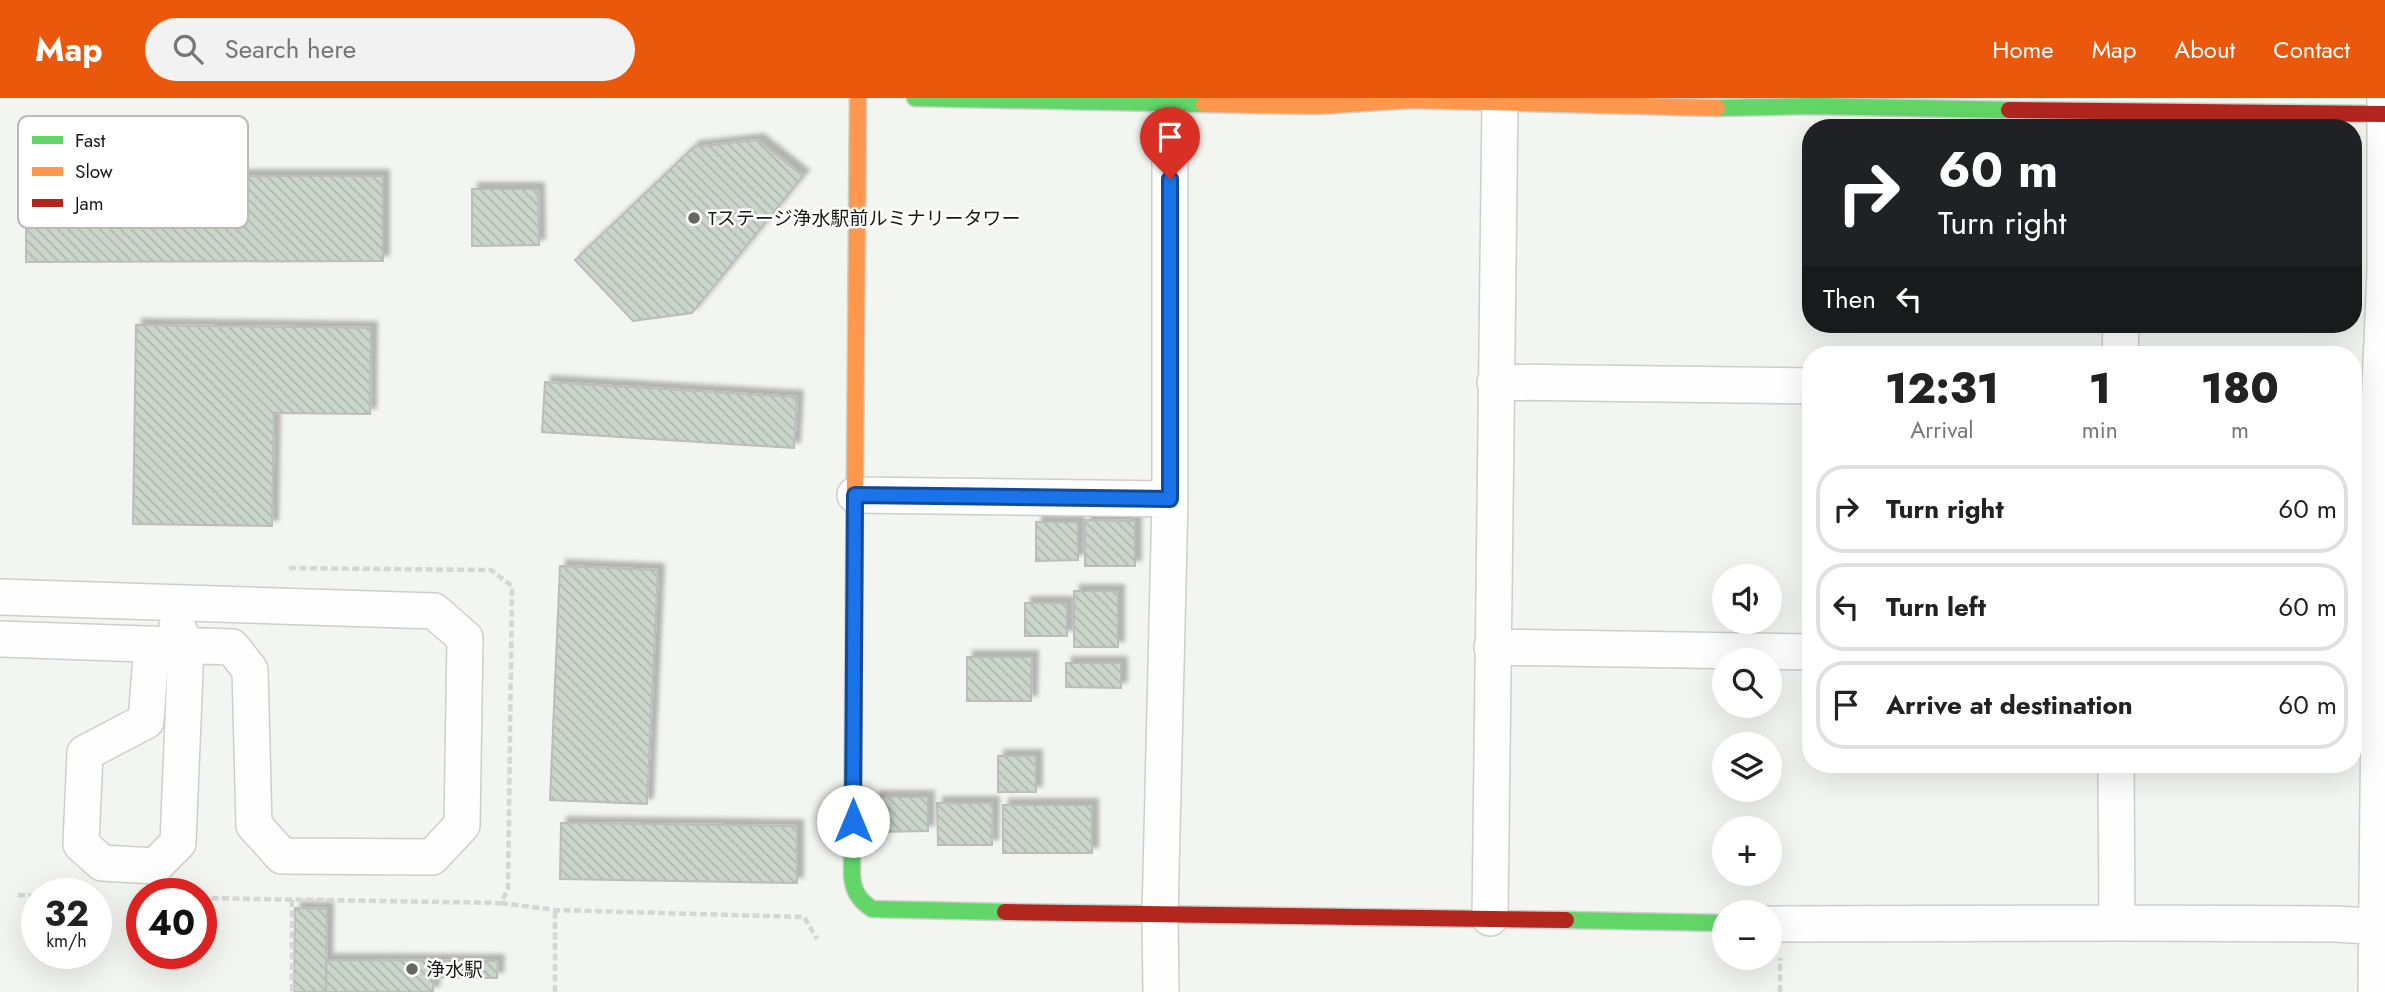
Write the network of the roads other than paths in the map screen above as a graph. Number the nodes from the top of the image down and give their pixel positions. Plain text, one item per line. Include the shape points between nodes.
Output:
1 (858, 98) edge
2 (915, 98) edge
3 (2385, 98) edge
4 (1500, 100) edge
5 (1171, 101) edge
6 (2125, 113) edge
7 (2384, 114) edge
8 (1495, 382) junction
9 (1802, 386) edge
10 (855, 495) junction
11 (1170, 499) junction
12 (2381, 517) edge
13 (0, 597) edge
14 (167, 603) junction
15 (0, 639) edge
16 (152, 644) junction
17 (186, 646) junction
18 (1492, 647) junction
19 (1802, 652) edge
20 (2116, 773) edge
21 (1160, 916) junction
22 (1490, 918) junction
23 (1712, 923) edge
24 (2117, 923) junction
25 (1782, 924) edge
26 (2380, 927) edge
27 (1161, 992) edge
28 (2376, 992) edge

1 - 10 street
2 - 5 street
3 - 7 street
4 - 5 street via 1317,106
4 - 6 street via 1738,109 1814,106
4 - 8 street
5 - 11 street
6 - 7 street
7 - 12 street
8 - 9 street
8 - 18 street
10 - 11 street
10 - 21 street via 852,875 859,901 872,909
11 - 21 street
12 - 26 street
13 - 14 street
14 - 17 street
14 - 17 street via 435,611 465,638 462,825 432,857 282,856 254,825 250,670 232,647
15 - 16 street
16 - 17 street
16 - 17 street via 146,721 85,753 81,844 102,863 155,866 178,843
18 - 19 street
18 - 22 street
20 - 24 street
21 - 22 street
21 - 27 street
22 - 23 street
24 - 25 street
24 - 26 street
26 - 28 street

